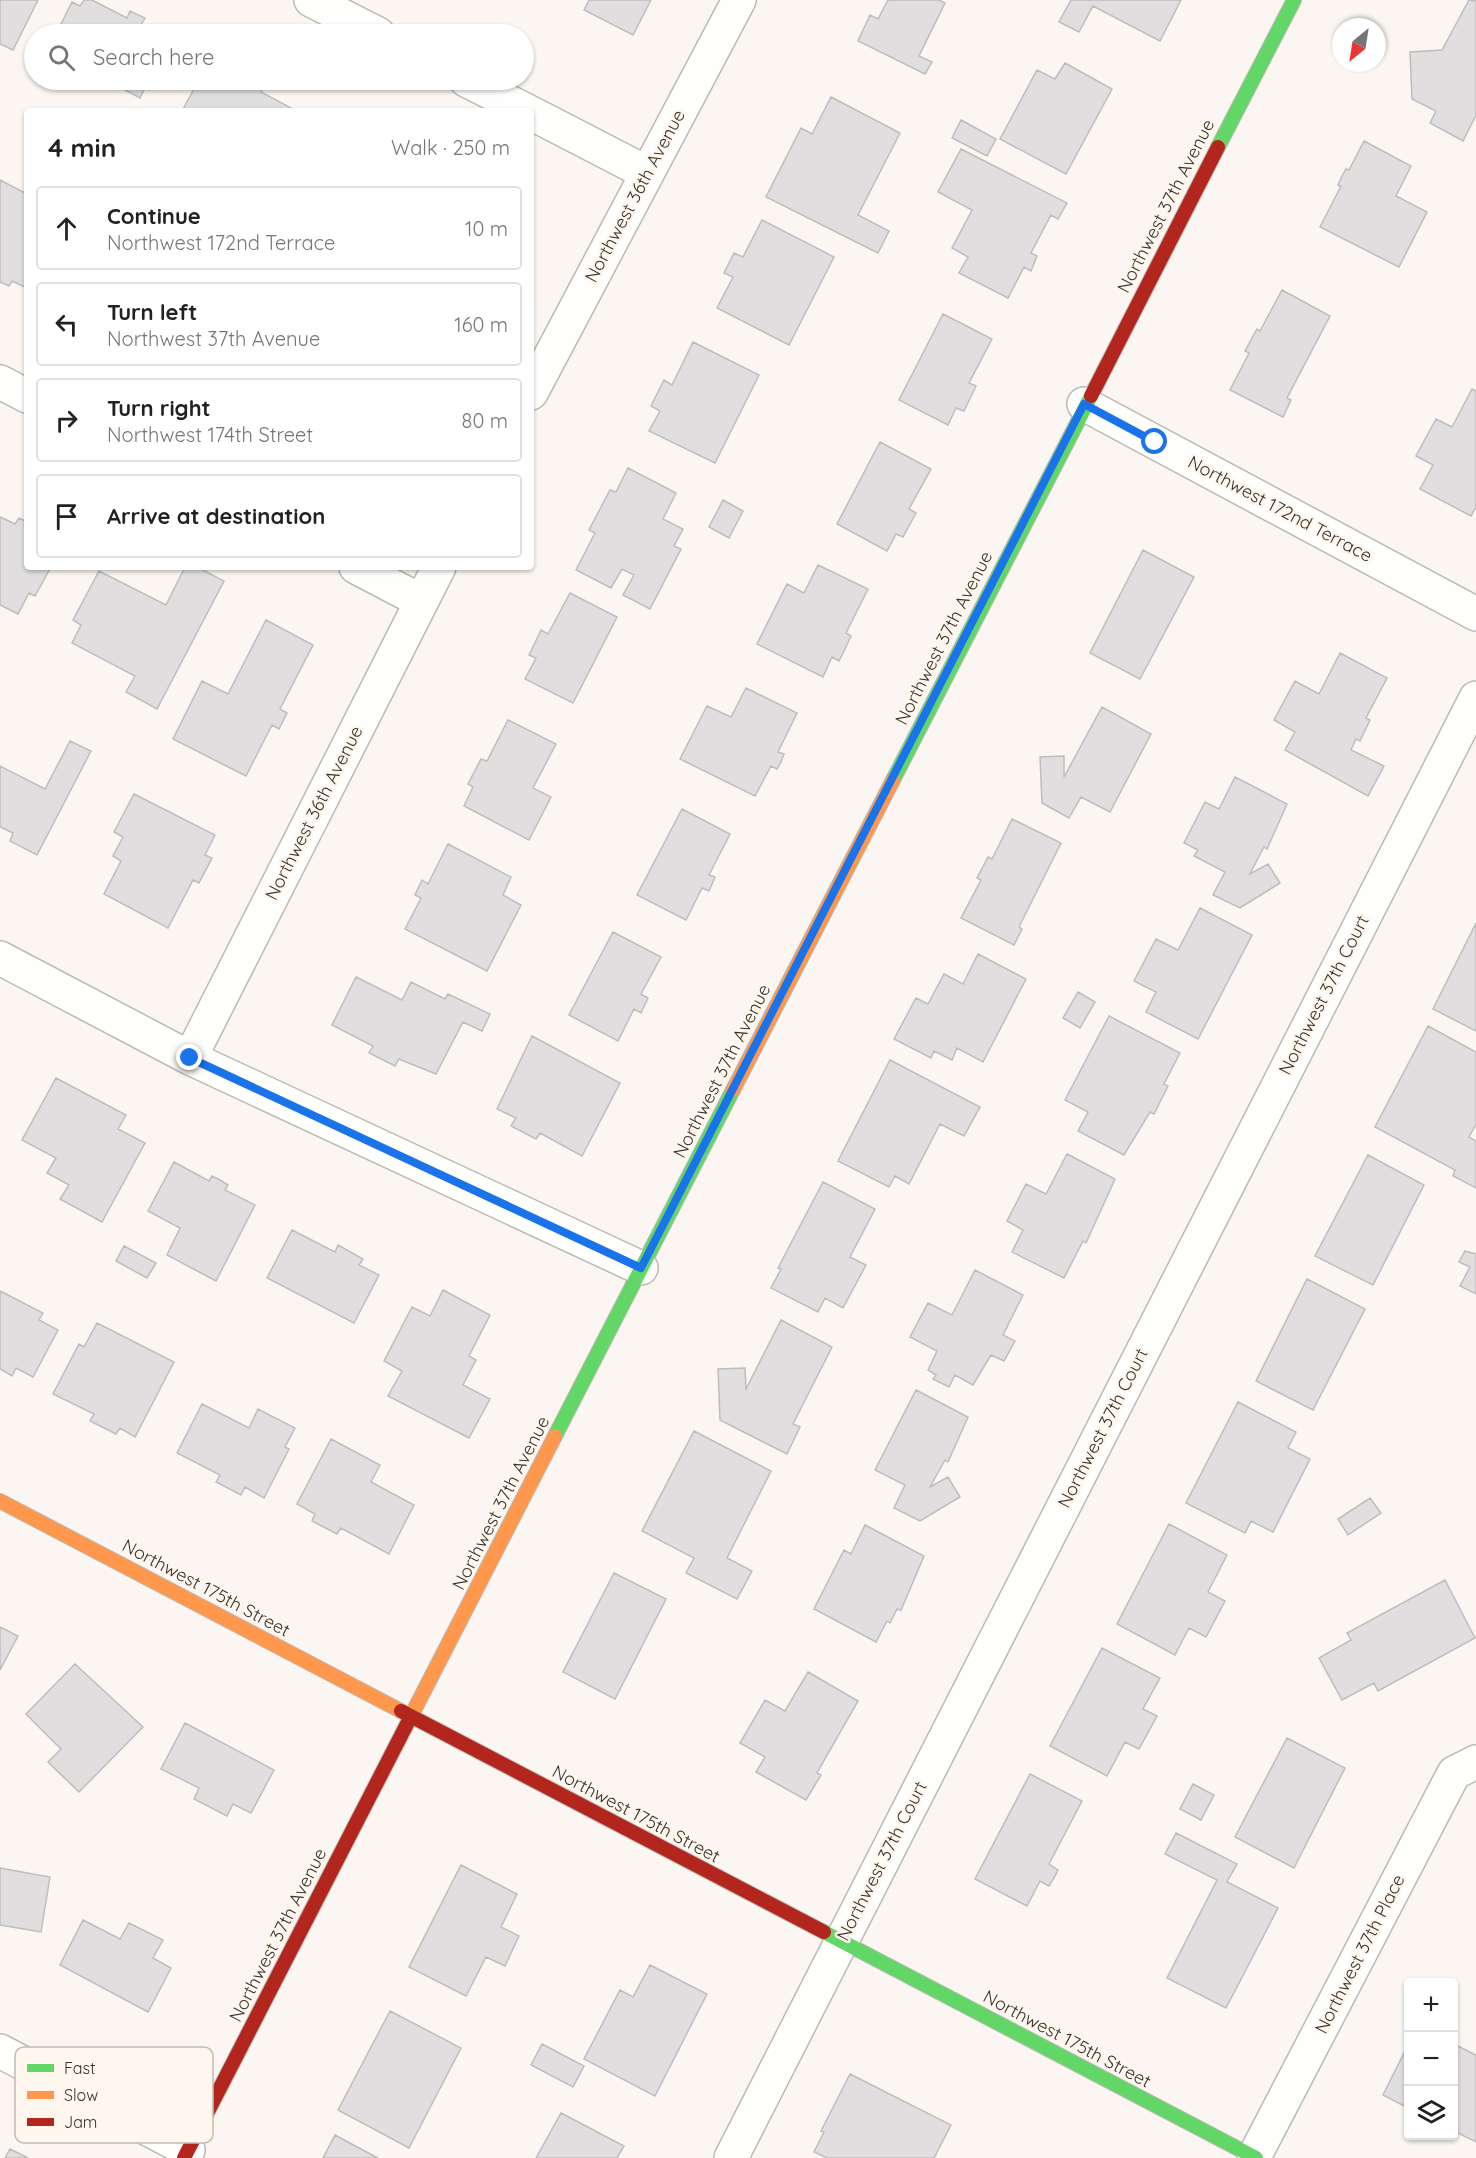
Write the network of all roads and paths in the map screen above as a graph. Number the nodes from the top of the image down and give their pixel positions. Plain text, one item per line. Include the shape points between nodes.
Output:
1 (311, 0) edge
2 (739, 0) edge
3 (1294, 0) edge
4 (358, 24) edge
5 (486, 90) edge
6 (521, 108) edge
7 (534, 115) edge
8 (647, 173) junction
9 (0, 382) edge
10 (534, 387) edge
11 (24, 394) edge
12 (1084, 404) junction
13 (362, 570) edge
14 (438, 570) edge
15 (422, 601) junction
16 (1476, 614) edge
17 (1476, 698) edge
18 (0, 958) edge
19 (190, 1058) junction
20 (641, 1268) junction
21 (0, 1501) edge
22 (412, 1716) junction
23 (1476, 1762) edge
24 (841, 1941) junction
25 (0, 2051) edge
26 (15, 2059) edge
27 (213, 2102) edge
28 (166, 2143) edge
29 (186, 2154) edge
30 (731, 2158) edge
31 (1255, 2158) edge

1 - 4 street
2 - 8 street, Northwest 36th Avenue
3 - 12 main road, Northwest 37th Avenue
5 - 6 street
7 - 8 street
8 - 10 street, Northwest 36th Avenue
9 - 11 street
12 - 16 street, Northwest 172nd Terrace
12 - 20 main road, Northwest 37th Avenue
13 - 15 street
14 - 15 street, Northwest 36th Avenue
15 - 19 street, Northwest 36th Avenue
17 - 24 street, Northwest 37th Court
18 - 19 street
19 - 20 street
20 - 22 main road, Northwest 37th Avenue
21 - 22 main road, Northwest 175th Street
22 - 24 main road, Northwest 175th Street
22 - 27 main road, Northwest 37th Avenue
23 - 31 street, Northwest 37th Place via 1454,1773
24 - 30 street, Northwest 37th Court
24 - 31 main road, Northwest 175th Street
25 - 26 street
28 - 29 street

